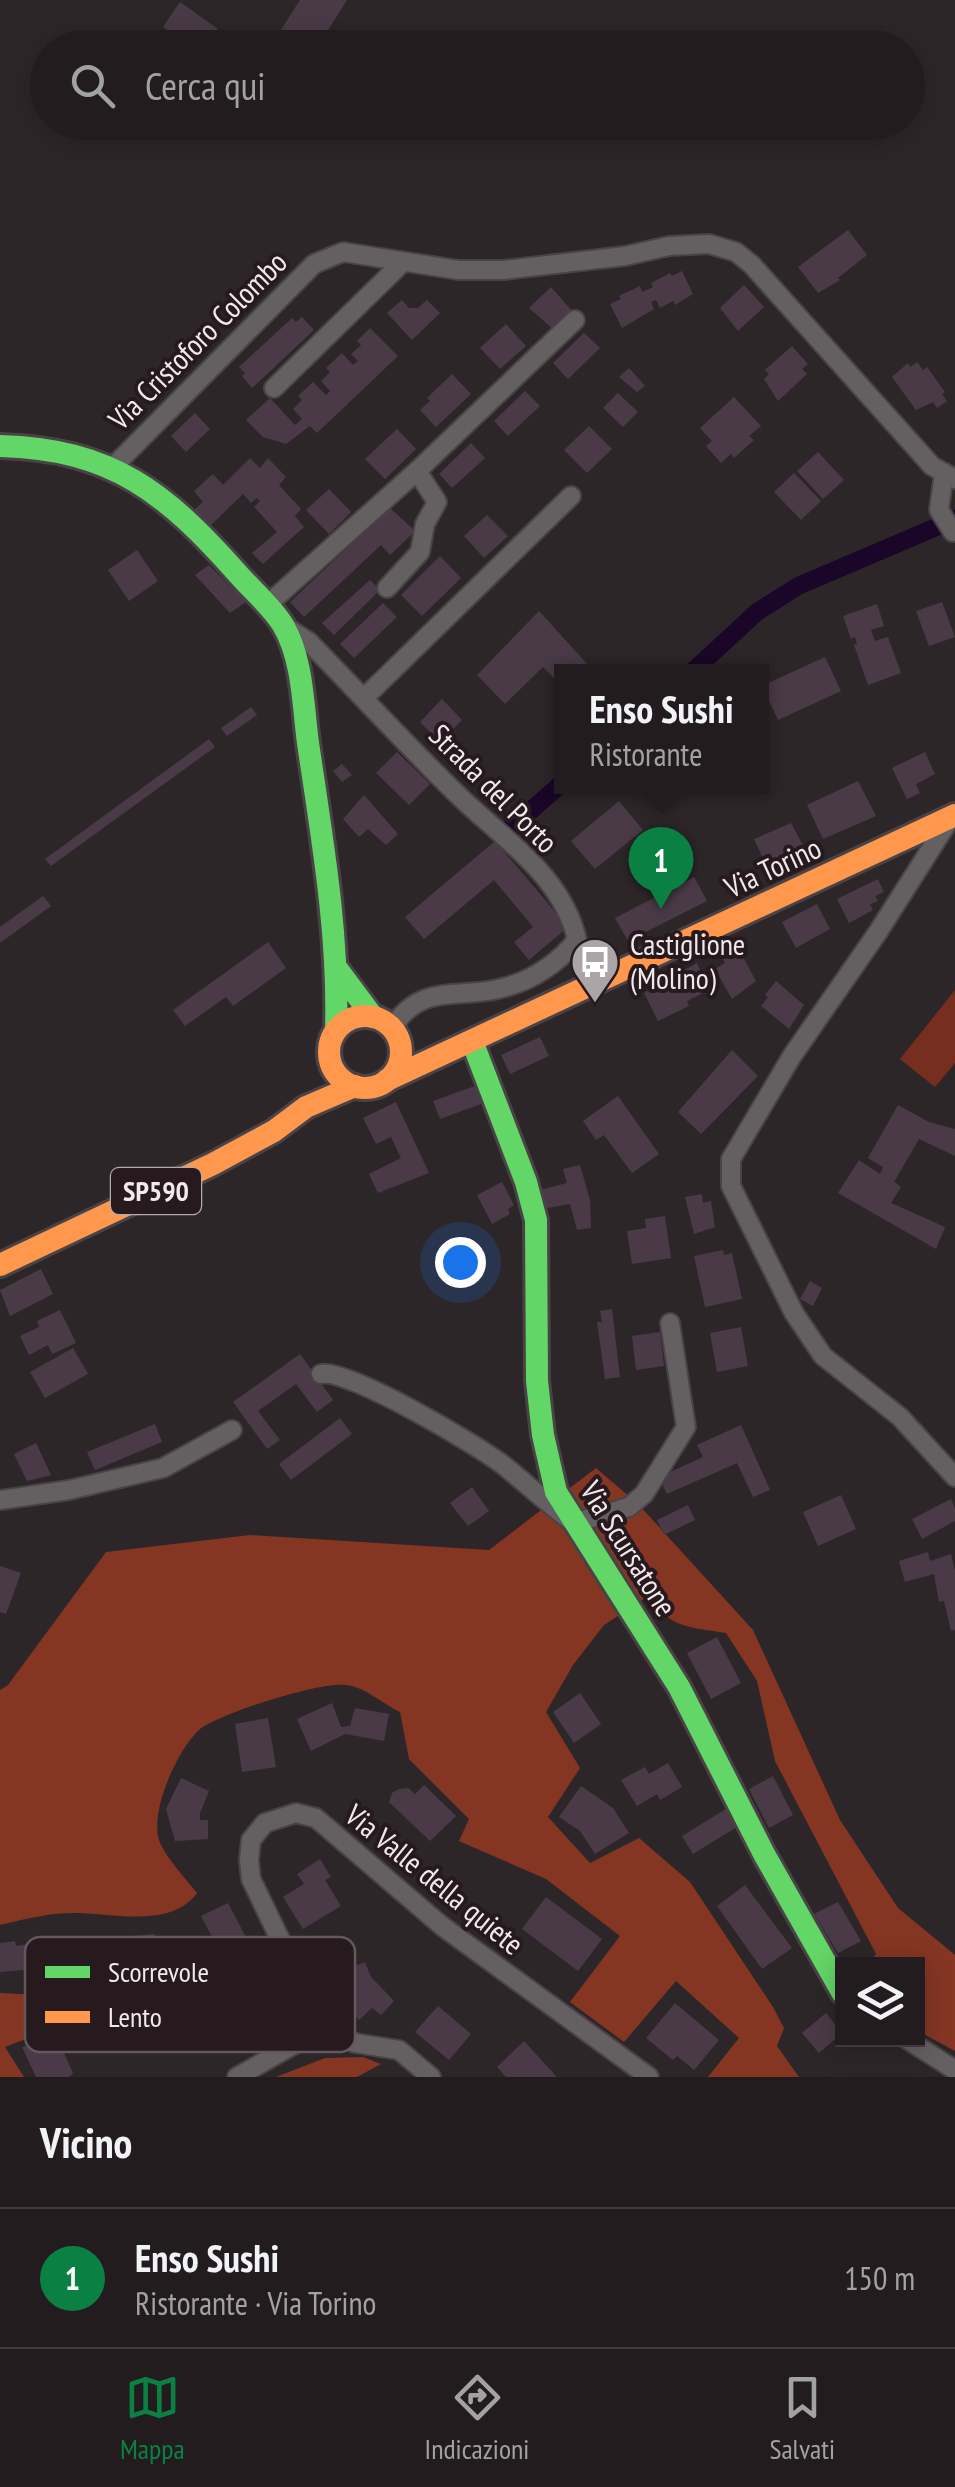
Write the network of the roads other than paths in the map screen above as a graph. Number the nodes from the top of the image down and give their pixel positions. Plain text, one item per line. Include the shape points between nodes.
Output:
1 (403, 262) junction
2 (575, 320) dead end
3 (274, 388) dead end
4 (0, 446) edge
5 (113, 467) junction
6 (417, 471) junction
7 (949, 476) edge
8 (571, 496) dead end
9 (953, 532) edge
10 (387, 588) dead end
11 (266, 606) junction
12 (284, 625) junction
13 (364, 698) junction
14 (953, 816) edge
15 (338, 970) junction
16 (336, 1030) junction
17 (389, 1031) junction
18 (462, 1046) junction
19 (332, 1064) junction
20 (387, 1080) junction
21 (354, 1086) junction
22 (306, 1107) junction
23 (0, 1265) edge
24 (670, 1322) dead end
25 (320, 1374) dead end
26 (232, 1430) dead end
27 (955, 1476) edge
28 (0, 1500) edge
29 (574, 1522) junction
30 (280, 1937) edge
31 (835, 1980) edge
32 (355, 2042) edge
33 (920, 2047) edge
34 (281, 2052) edge
35 (950, 2065) edge
36 (237, 2077) edge
37 (431, 2077) edge
38 (649, 2077) edge

1 - 3 street
1 - 5 street, Via Cristoforo Colombo via 343,252 314,264
1 - 7 street, Via Cristoforo Colombo via 504,270 668,246 709,244 736,252 932,466
2 - 6 street
4 - 5 main road via 40,448
5 - 11 main road via 203,534
6 - 10 street via 436,502 420,552
6 - 11 street
7 - 9 street, Via Cristoforo Colombo via 938,510
8 - 13 street
11 - 12 main road
12 - 13 street, Strada del Porto
12 - 15 main road via 296,665
13 - 17 street, Strada del Porto via 520,848 564,904 577,940 546,971 498,990 419,1000
14 - 18 main road, Via Torino / SP590
14 - 27 street via 792,1056 731,1158 731,1186 794,1313 823,1356 900,1417
15 - 16 main road
15 - 17 main road
16 - 17 main road, SP590 via 352,1018
16 - 19 main road, SP590
17 - 18 main road, SP590
17 - 20 main road via 400,1061
18 - 20 main road, SP590
18 - 29 main road, Via Scursatone via 484,1066 536,1220 542,1435 556,1492
19 - 21 main road
19 - 22 main road, SP590
20 - 21 main road, SP590
21 - 22 main road, SP590
22 - 23 main road, SP590 via 213,1164
24 - 29 street via 686,1427 629,1507
25 - 29 street via 330,1371 365,1386 479,1449
26 - 28 street via 163,1468
29 - 31 main road, Via Scursatone via 679,1687
30 - 38 street, Via Valle della quiete via 248,1860 251,1840 265,1823 296,1813 316,1818 442,1926
32 - 37 street via 399,2050
33 - 35 street
34 - 36 street

